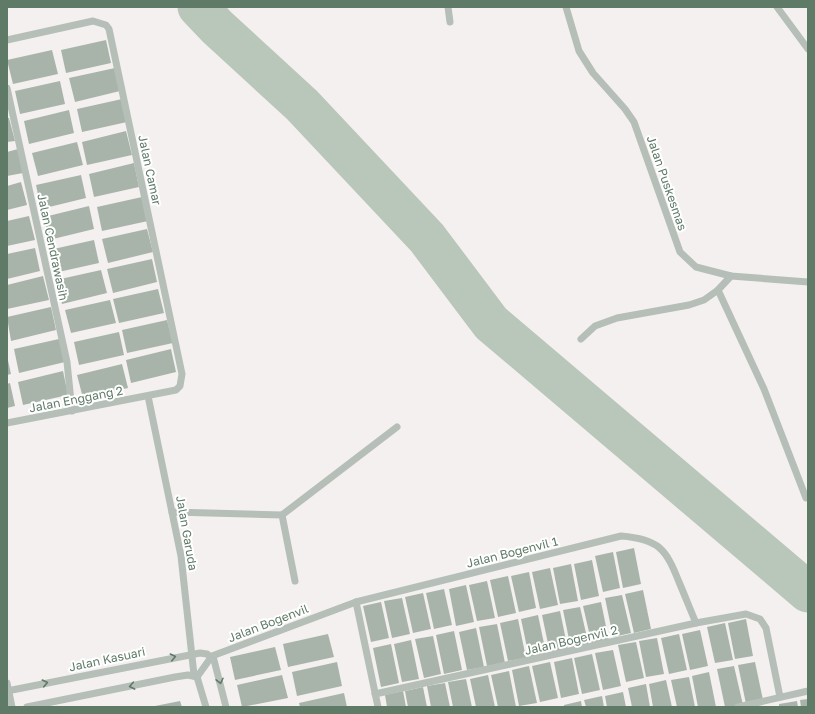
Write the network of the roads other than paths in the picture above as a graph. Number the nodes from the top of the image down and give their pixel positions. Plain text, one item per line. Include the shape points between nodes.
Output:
1 (448, 7) edge
2 (566, 7) edge
3 (777, 7) edge
4 (450, 22) dead end
5 (7, 40) edge
6 (808, 48) edge
7 (7, 88) edge
8 (731, 276) junction
9 (808, 282) edge
10 (718, 290) junction
11 (581, 339) dead end
12 (148, 396) junction
13 (72, 411) junction
14 (7, 423) edge
15 (397, 428) dead end
16 (806, 498) dead end
17 (172, 512) junction
18 (282, 515) junction
19 (295, 581) dead end
20 (356, 602) junction
21 (696, 623) junction
22 (193, 653) junction
23 (212, 656) junction
24 (195, 676) junction
25 (8, 688) edge
26 (808, 691) edge
27 (375, 694) junction
28 (780, 697) junction
29 (12, 707) edge
30 (27, 707) edge
31 (206, 707) edge
32 (226, 707) edge
33 (378, 707) edge
34 (738, 707) edge

1 - 4 street
2 - 8 street, Jalan Puskesmas via 579,51 593,73 626,109 634,122 680,252 696,267
3 - 6 street
5 - 12 street, Jalan Camar via 93,21 106,24 110,29 182,374 180,386 176,390
7 - 13 street, Jalan Cendrawasih via 67,362
8 - 9 street, Jalan Puskesmas
8 - 10 street
10 - 11 street via 704,300 689,305 617,318 595,326
10 - 16 street via 764,389
12 - 13 street, Jalan Enggang 2
12 - 17 street, Jalan Garuda
13 - 14 street, Jalan Enggang 2
15 - 18 street
17 - 18 street
17 - 22 street, Jalan Garuda via 181,556
18 - 19 street
20 - 21 street, Jalan Bogenvil 1 via 621,536 647,540 669,557
20 - 23 street, Jalan Bogenvil
20 - 27 street
21 - 27 street, Jalan Bogenvil 2
21 - 28 street, Jalan Bogenvil 2 via 746,614 760,619 766,628
22 - 23 street, Jalan Kasuari
22 - 24 street, Jalan Garuda
25 -> 22 street, Jalan Kasuari
23 - 24 street
23 -> 32 street via 217,665
24 -> 30 street
24 - 31 street, Jalan Garuda
25 - 29 street
26 - 28 street
27 - 33 street
28 - 34 street

